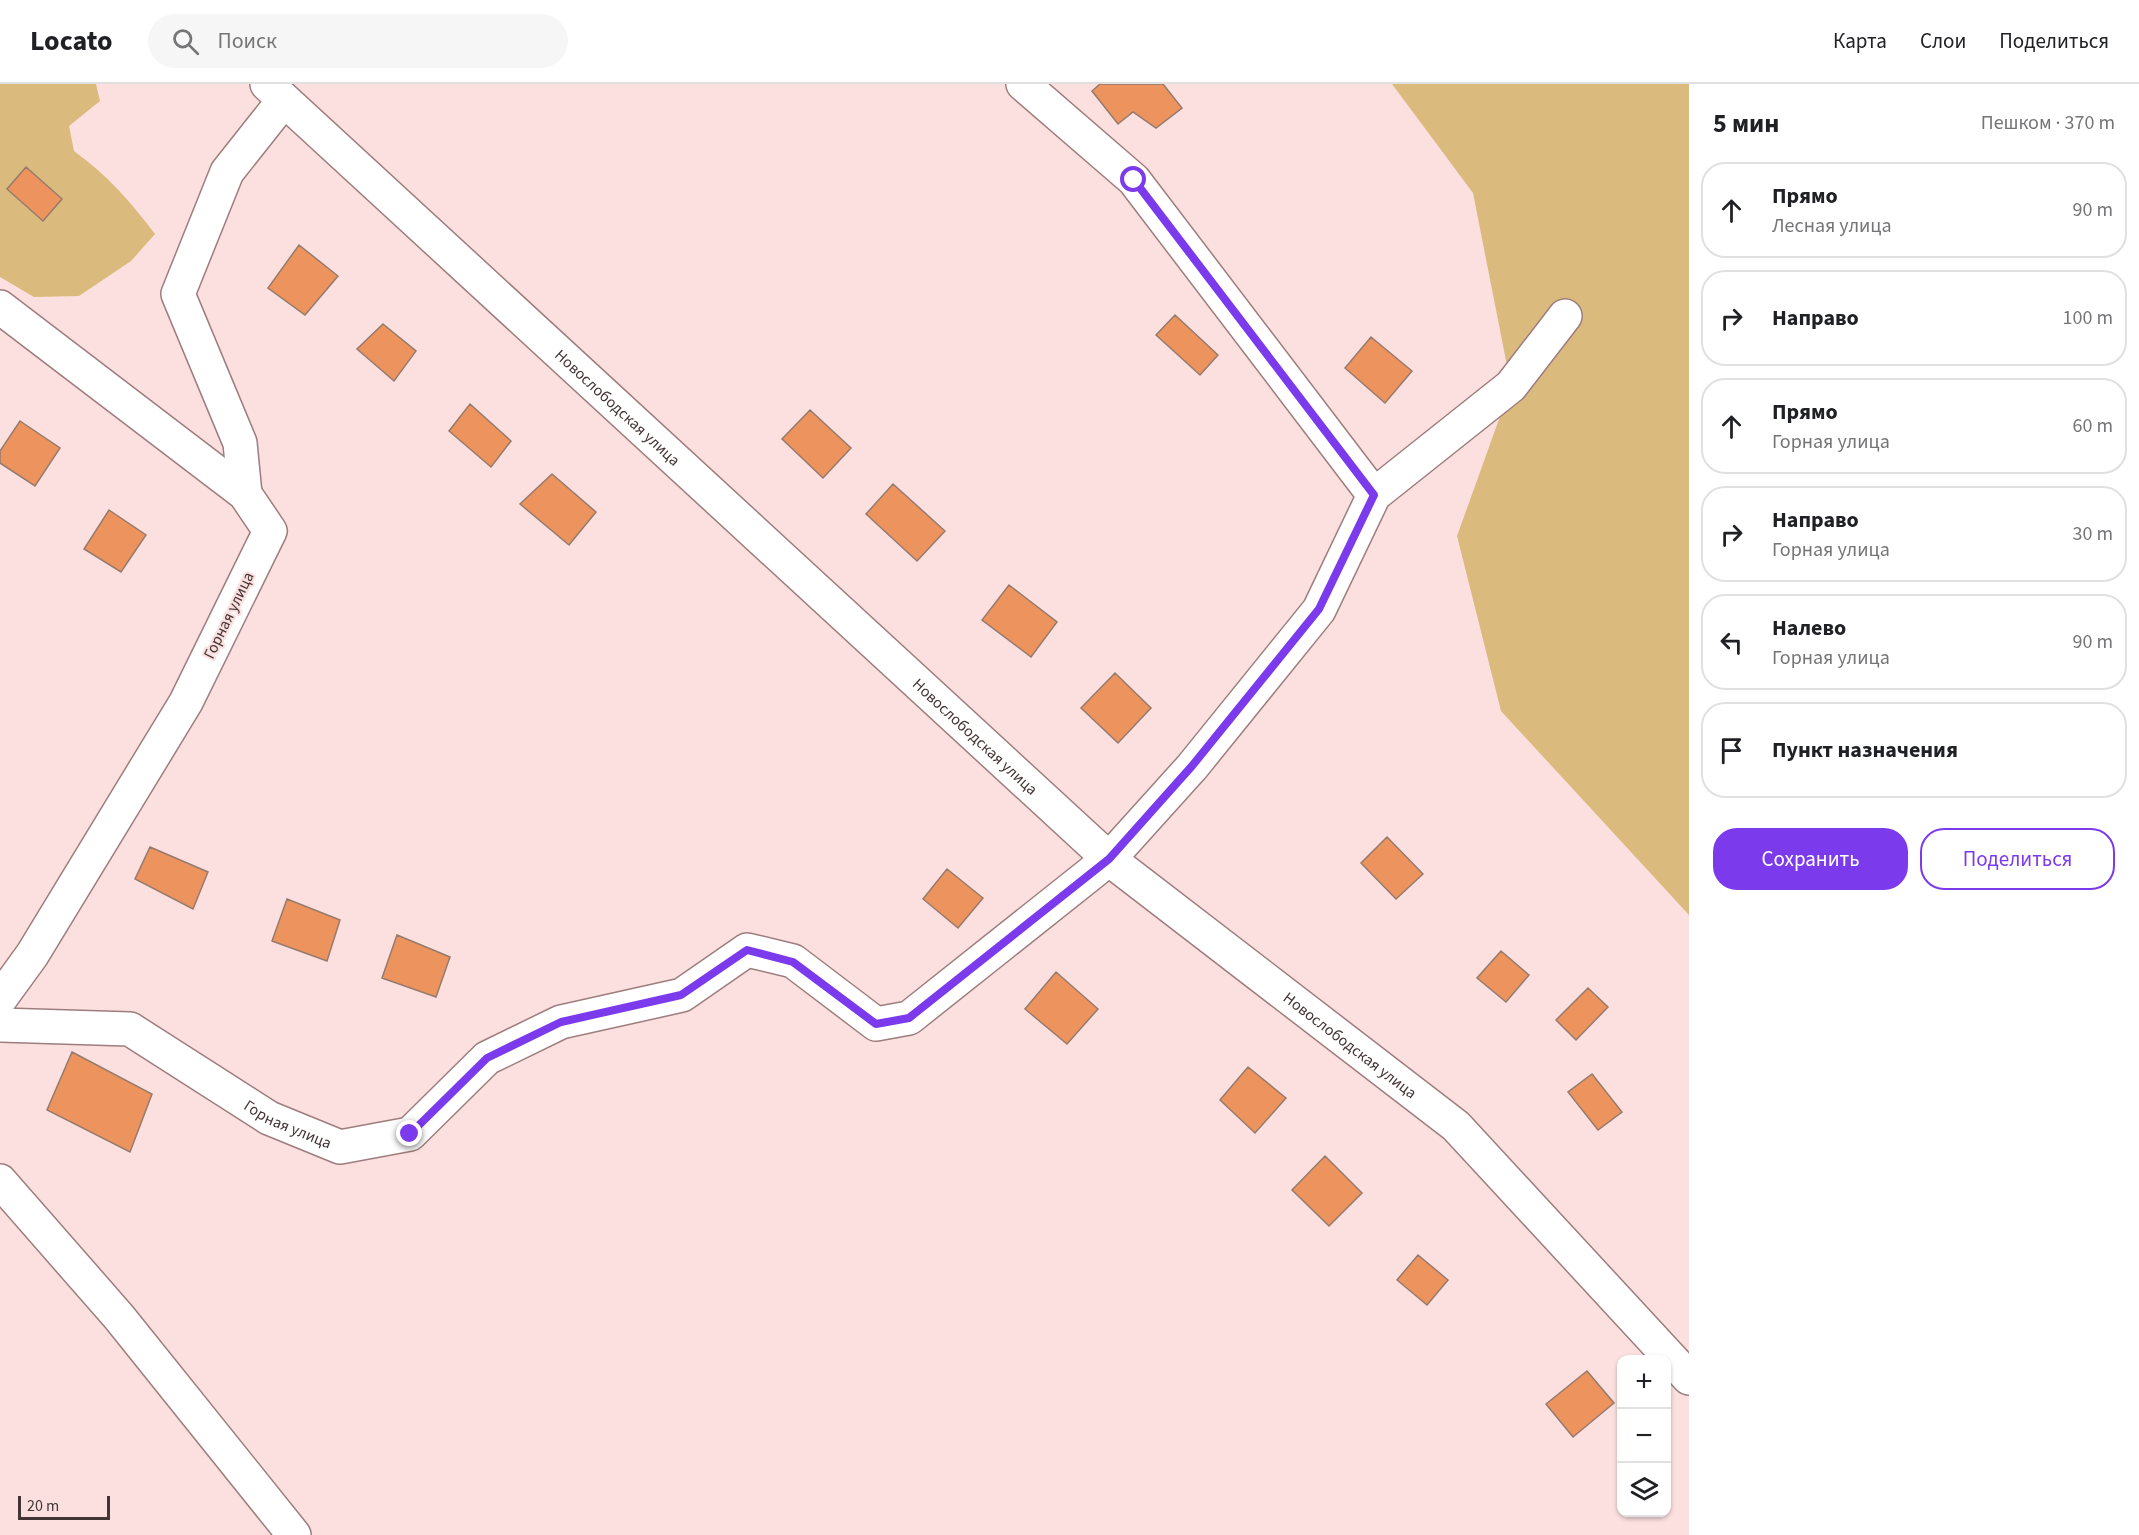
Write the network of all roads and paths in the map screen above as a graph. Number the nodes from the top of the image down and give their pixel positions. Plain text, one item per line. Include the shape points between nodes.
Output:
1 (1023, 84) edge
2 (275, 92) edge
3 (0, 307) edge
4 (1565, 316) dead end
5 (245, 494) junction
6 (1374, 495) junction
7 (1109, 859) junction
8 (0, 999) edge
9 (0, 1025) edge
10 (0, 1181) edge
11 (1689, 1378) edge
12 (294, 1535) edge

1 - 6 street via 1134,180
2 - 5 street via 227,172 178,294 240,443
2 - 7 street, Новослободская улица
3 - 5 street, Горная улица
4 - 6 street via 1511,386
5 - 8 street, Горная улица via 270,531 186,702 32,955
6 - 7 street, Горная улица via 1319,609 1192,766
7 - 9 street, Горная улица via 909,1018 876,1024 793,962 747,950 681,995 561,1022 487,1058 410,1134 340,1147 269,1118 130,1029
7 - 11 street, Новослободская улица via 1456,1126
10 - 12 street via 119,1317

